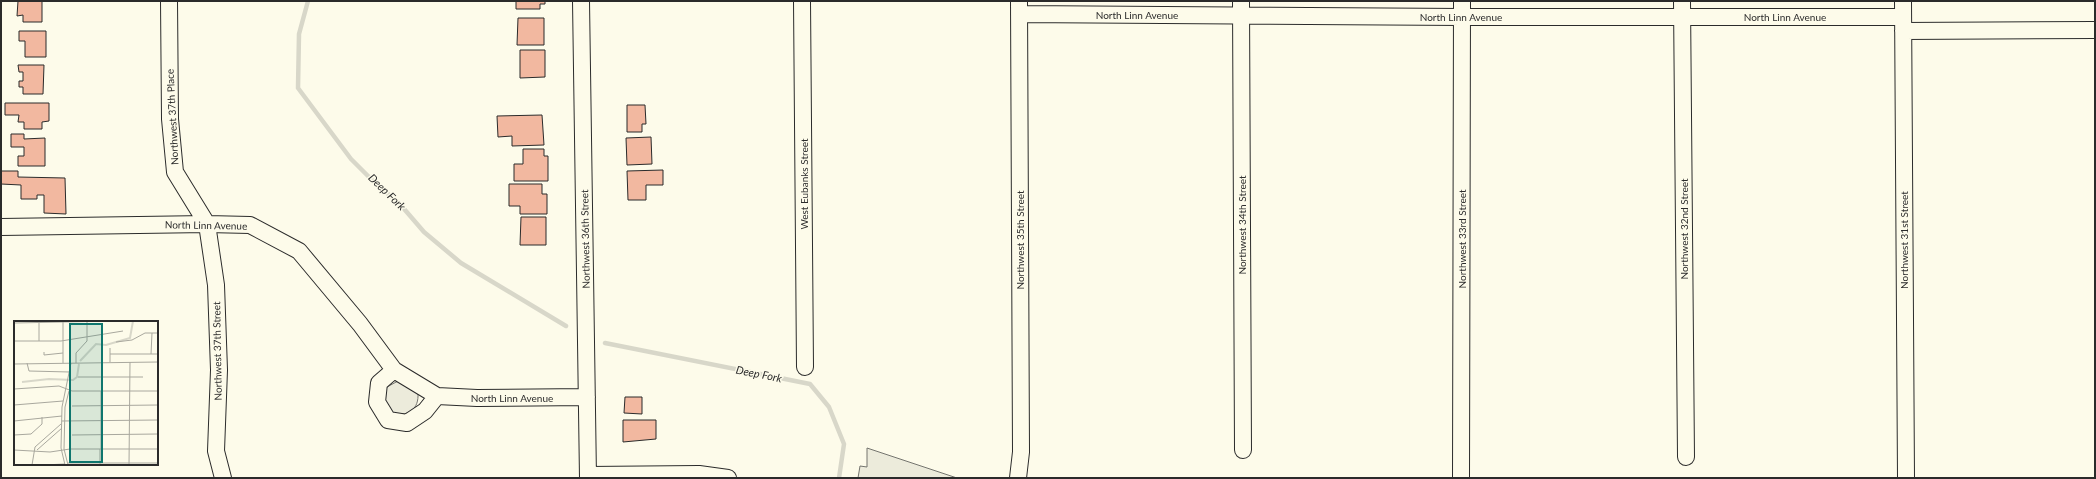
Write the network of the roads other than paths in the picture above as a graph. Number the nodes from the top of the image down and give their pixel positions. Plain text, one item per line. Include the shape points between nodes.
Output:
1 (169, 1) edge
2 (581, 1) edge
3 (802, 1) edge
4 (1462, 1) edge
5 (1019, 8) edge
6 (1241, 8) edge
7 (1682, 9) edge
8 (1903, 16) edge
9 (1462, 17) junction
10 (2095, 30) edge
11 (207, 224) junction
12 (1, 227) edge
13 (805, 368) dead end
14 (394, 370) junction
15 (437, 396) junction
16 (587, 397) junction
17 (1243, 450) dead end
18 (1686, 458) dead end
19 (588, 476) edge
20 (223, 478) edge
21 (723, 478) edge
22 (1018, 478) edge
23 (1462, 478) edge
24 (1906, 478) edge

1 - 11 street, Northwest 37th Place via 170,119 175,172
2 - 16 street, Northwest 36th Street
3 - 13 street, West Eubanks Street
4 - 9 street, Northwest 33rd Street
5 - 6 street, North Linn Avenue
5 - 22 street, Northwest 35th Street
6 - 9 street, North Linn Avenue
6 - 17 street, Northwest 34th Street
7 - 8 street, North Linn Avenue
7 - 9 street, North Linn Avenue
7 - 18 street, Northwest 32nd Street
8 - 10 street, North Linn Avenue
8 - 24 street, Northwest 31st Street
9 - 23 street, Northwest 33rd Street
11 - 12 street, North Linn Avenue
11 - 14 street, North Linn Avenue via 250,225 299,251 360,324
11 - 20 street, Northwest 37th Street via 216,285 219,370 216,451
14 - 15 street, North Linn Avenue
14 - 15 street via 379,383 377,402 388,420 407,423 425,411
15 - 16 street, North Linn Avenue
16 - 19 street, Northwest 36th Street
19 - 21 street via 693,474

